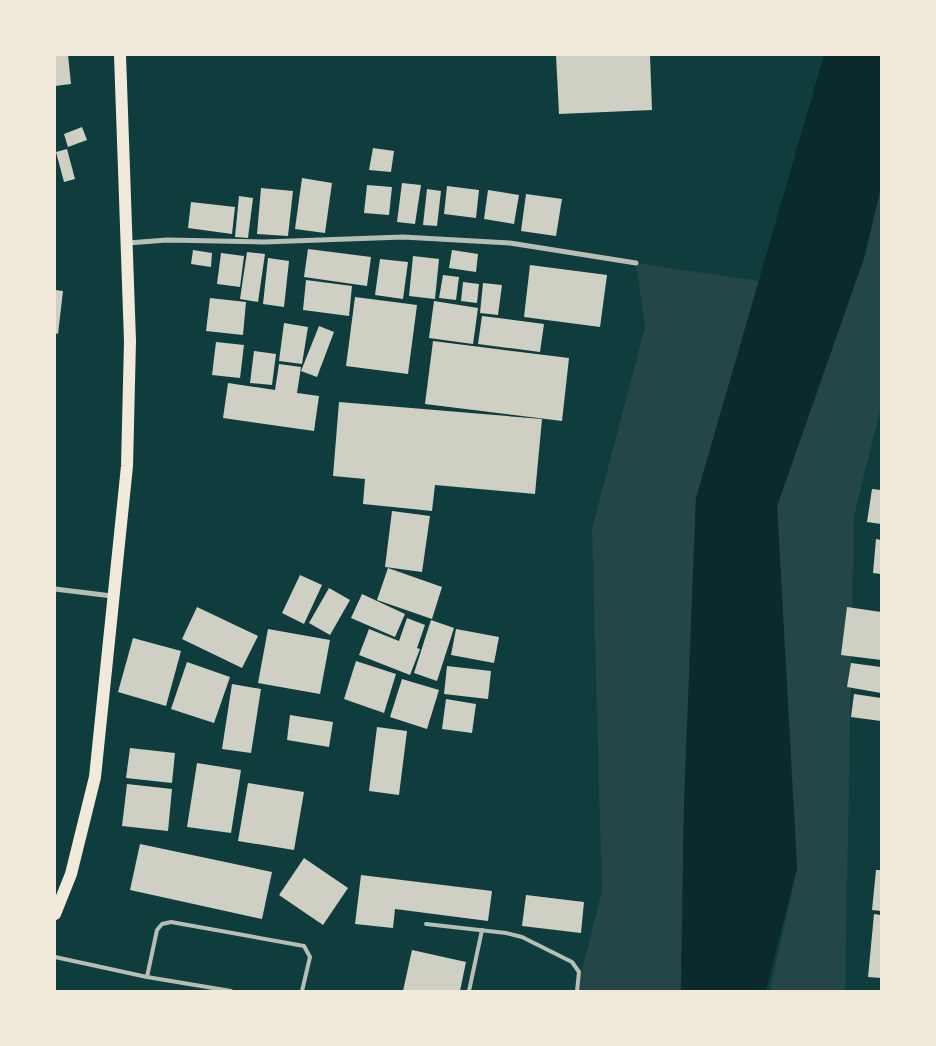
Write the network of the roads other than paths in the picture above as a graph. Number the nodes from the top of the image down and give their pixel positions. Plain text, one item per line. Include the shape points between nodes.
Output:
1 (120, 55) edge
2 (125, 244) junction
3 (636, 262) dead end
4 (55, 589) edge
5 (112, 596) junction
6 (55, 914) edge
7 (426, 924) dead end
8 (482, 930) junction
9 (55, 957) edge
10 (147, 977) junction
11 (231, 991) edge
12 (302, 991) edge
13 (469, 991) edge
14 (577, 991) edge

1 - 2 main road
2 - 3 street via 167,240 264,242 403,238 510,243
2 - 5 main road via 130,341 127,466
4 - 5 street
5 - 6 main road via 95,778 71,874
7 - 8 lane
8 - 13 lane
8 - 14 lane via 522,937 572,962 579,972
9 - 10 lane
10 - 11 lane
10 - 12 lane via 158,930 162,924 171,922 304,946 310,957

